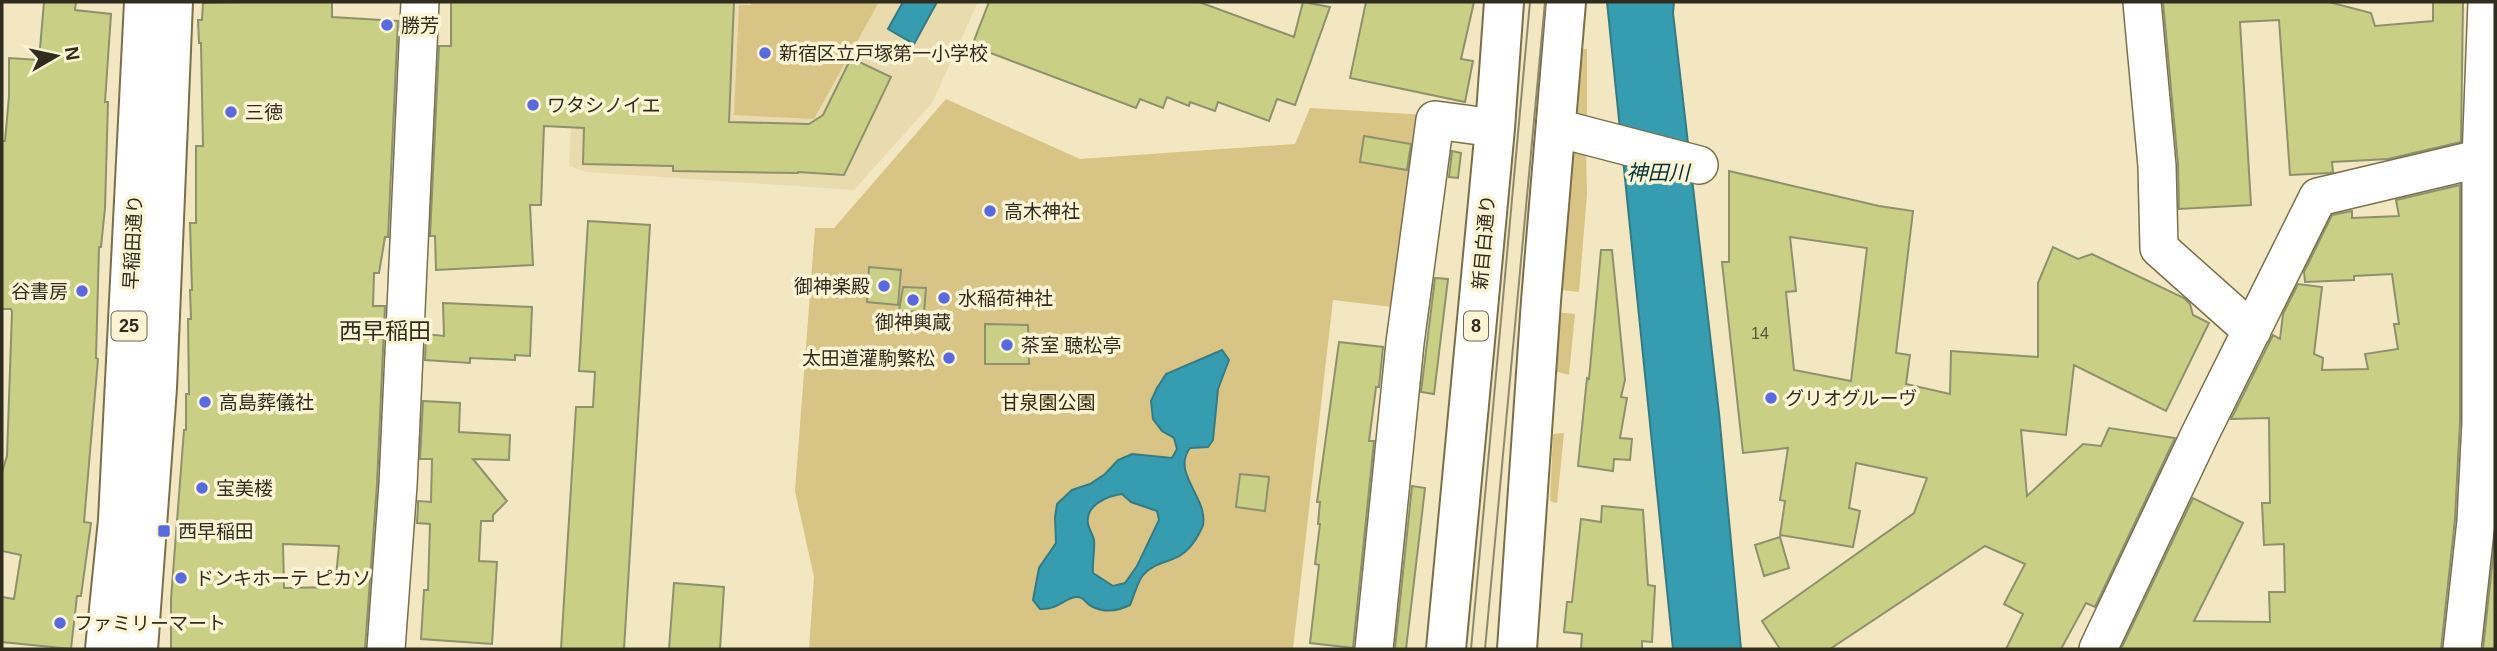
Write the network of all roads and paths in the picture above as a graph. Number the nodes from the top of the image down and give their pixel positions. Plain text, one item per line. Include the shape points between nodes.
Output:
1 (144, 2) edge
2 (173, 2) edge
3 (420, 2) edge
4 (1504, 2) edge
5 (1566, 2) edge
6 (2142, 2) edge
7 (2487, 2) edge
8 (1495, 128) junction
9 (1557, 128) junction
10 (2488, 157) edge
11 (1698, 164) dead end
12 (2252, 331) junction
13 (2486, 522) edge
14 (106, 649) edge
15 (138, 649) edge
16 (386, 649) edge
17 (1374, 649) edge
18 (1446, 649) edge
19 (1517, 649) edge
20 (2098, 649) edge
21 (2462, 649) edge

1 - 14 main road, 早稲田通り / 25 via 120,492
2 - 15 main road, 早稲田通り / 25 via 158,375
3 - 16 street via 404,380
4 - 8 main road, 新目白通り / 8
5 - 9 main road
6 - 12 street via 2157,166 2159,248
7 - 10 street
8 - 17 street via 1435,120 1405,343
8 - 18 main road, 新目白通り / 8
9 - 11 street
9 - 19 main road
10 - 12 street via 2318,198
10 - 13 street via 2481,422
12 - 20 street
13 - 21 street

